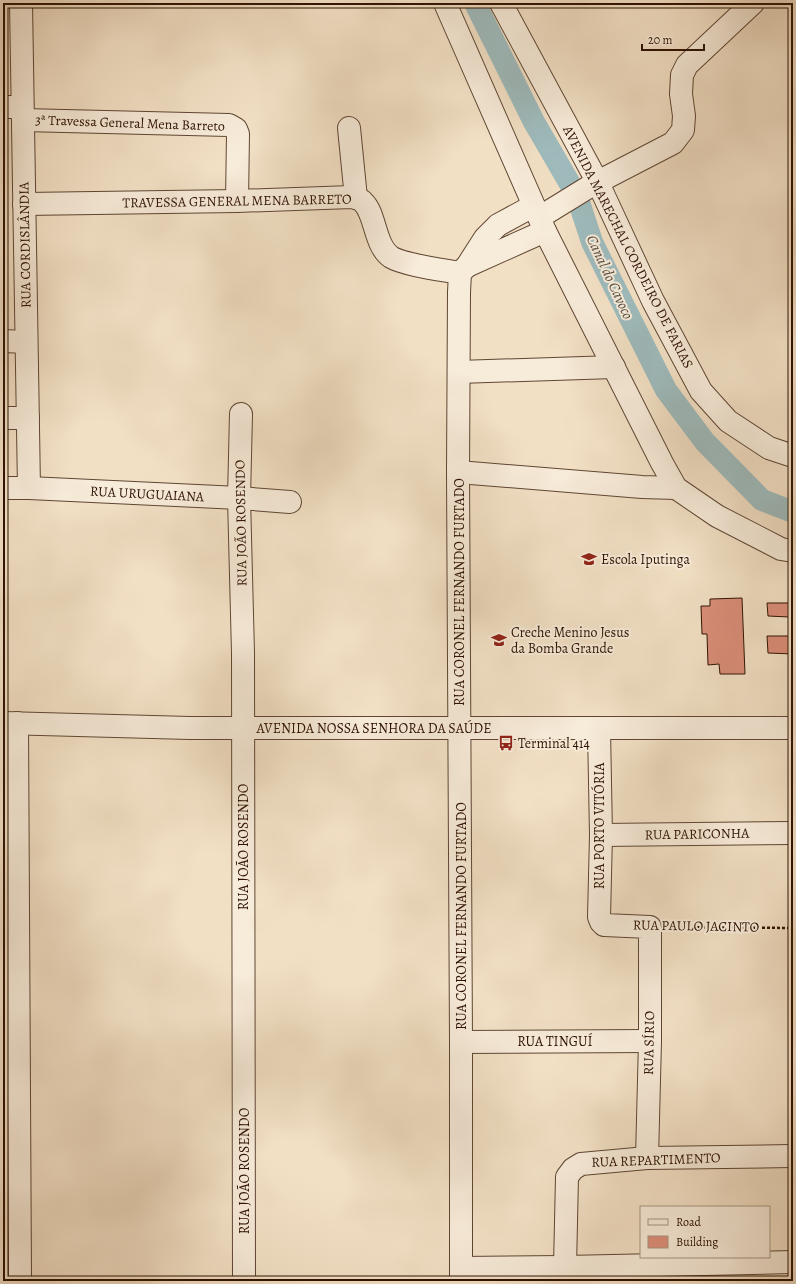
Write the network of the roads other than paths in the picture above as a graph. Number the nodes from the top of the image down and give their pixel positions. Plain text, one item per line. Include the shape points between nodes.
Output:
1 (21, 3) edge
2 (446, 3) edge
3 (501, 3) edge
4 (747, 5) edge
5 (16, 111) edge
6 (349, 128) dead end
7 (595, 184) junction
8 (356, 198) junction
9 (237, 201) junction
10 (24, 204) junction
11 (541, 217) junction
12 (464, 270) junction
13 (3, 341) edge
14 (26, 342) junction
15 (614, 367) junction
16 (459, 372) junction
17 (240, 414) dead end
18 (3, 418) edge
19 (28, 418) junction
20 (793, 456) edge
21 (458, 472) junction
22 (3, 488) edge
23 (29, 488) junction
24 (676, 488) junction
25 (239, 498) junction
26 (290, 502) dead end
27 (793, 551) edge
28 (10, 723) edge
29 (243, 728) junction
30 (793, 728) edge
31 (460, 729) junction
32 (599, 729) junction
33 (793, 833) edge
34 (601, 835) junction
35 (601, 922) joint
36 (650, 927) joint
37 (650, 1041) junction
38 (461, 1042) junction
39 (793, 1156) edge
40 (647, 1158) junction
41 (793, 1262) edge
42 (565, 1267) junction
43 (461, 1274) edge
44 (20, 1281) edge
45 (244, 1281) edge

1 - 5 street, RUA CORDISLÂNDIA
2 - 11 street
3 - 7 street, AVENIDA MARECHAL CORDEIRO DE FARIAS
4 - 7 street, RUA CORONEL FERNANDO FURTADO via 687,65 682,75 681,90 683,130 673,143
5 - 9 street, 3ª Travessa General Mena Barreto via 229,125 236,129 238,134
5 - 10 street, RUA CORDISLÂNDIA
6 - 8 street
7 - 11 street, RUA CORONEL FERNANDO FURTADO
7 - 20 street, AVENIDA MARECHAL CORDEIRO DE FARIAS via 701,390 728,421 769,448
8 - 9 street, TRAVESSA GENERAL MENA BARRETO
8 - 12 street, TRAVESSA GENERAL MENA BARRETO via 368,207 384,250 392,257 404,262
9 - 10 street, TRAVESSA GENERAL MENA BARRETO
10 - 14 street, RUA CORDISLÂNDIA
11 - 12 street, RUA CORONEL FERNANDO FURTADO via 498,225 485,238
11 - 15 street
12 - 16 street, RUA CORONEL FERNANDO FURTADO via 459,292
13 - 14 street
14 - 19 street, RUA CORDISLÂNDIA
15 - 16 street
15 - 24 street
16 - 21 street, RUA CORONEL FERNANDO FURTADO
17 - 25 street, RUA JOÃO ROSENDO
18 - 19 street
19 - 23 street, RUA CORDISLÂNDIA
21 - 24 street
21 - 31 street, RUA CORONEL FERNANDO FURTADO
22 - 23 street, RUA URUGUAIANA
23 - 25 street, RUA URUGUAIANA
24 - 27 street via 717,516 781,549
25 - 26 street, RUA URUGUAIANA
25 - 29 street, RUA JOÃO ROSENDO
28 - 29 street, AVENIDA NOSSA SENHORA DA SAÚDE
28 - 44 street
29 - 31 street, AVENIDA NOSSA SENHORA DA SAÚDE
29 - 45 street, RUA JOÃO ROSENDO
30 - 32 street, AVENIDA NOSSA SENHORA DA SAÚDE
31 - 32 street, AVENIDA NOSSA SENHORA DA SAÚDE
31 - 38 street, RUA CORONEL FERNANDO FURTADO
32 - 34 street, RUA PORTO VITÓRIA
33 - 34 street, RUA PARICONHA
34 - 35 street, RUA PORTO VITÓRIA
35 - 36 street, RUA PAULO JACINTO via 604,925
36 - 37 street, RUA SÍRIO
37 - 38 street, RUA TINGUÍ
37 - 40 street, RUA SÍRIO
38 - 43 street, RUA CORONEL FERNANDO FURTADO
39 - 40 street, RUA REPARTIMENTO
40 - 42 street, RUA REPARTIMENTO via 581,1164 573,1169 567,1177
41 - 42 street
42 - 43 street

